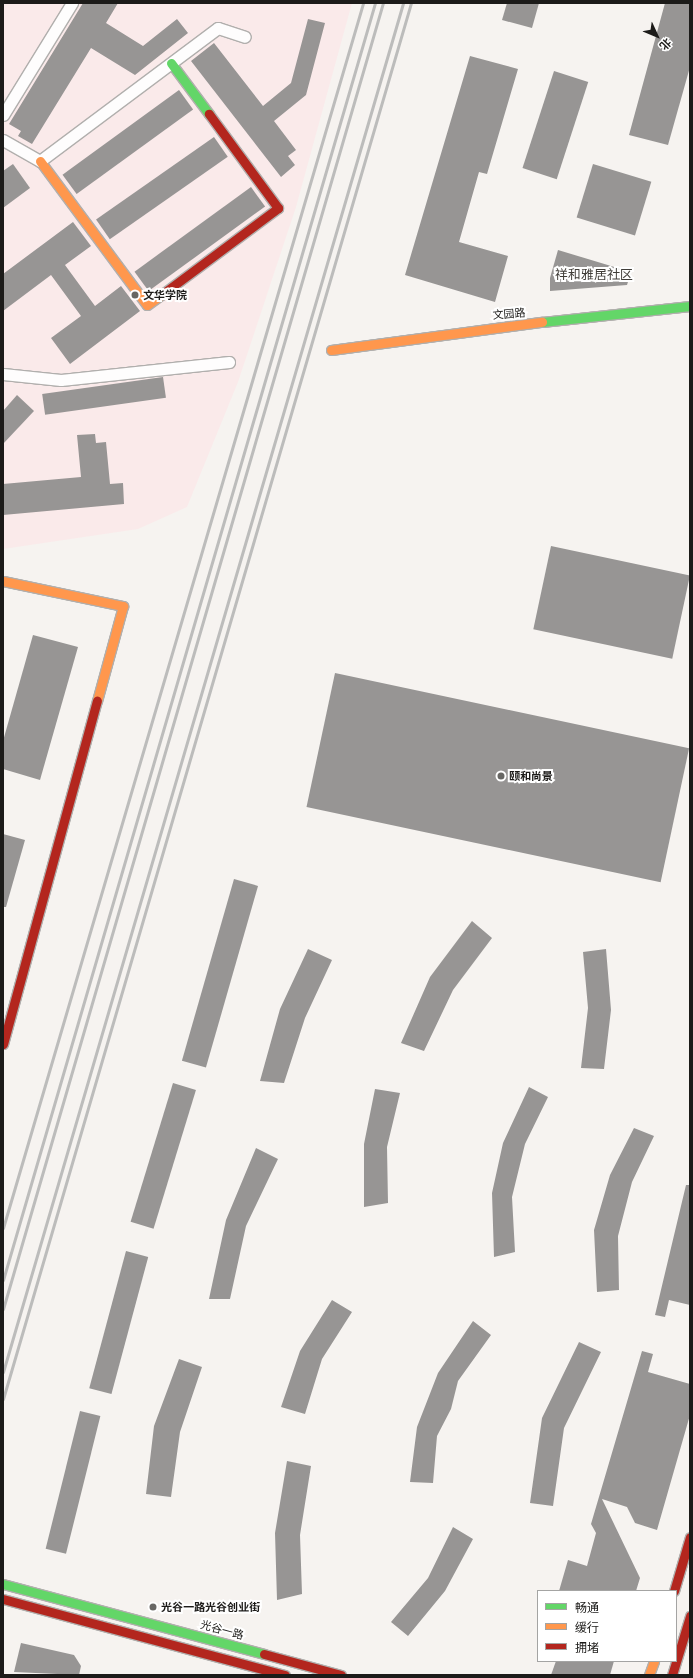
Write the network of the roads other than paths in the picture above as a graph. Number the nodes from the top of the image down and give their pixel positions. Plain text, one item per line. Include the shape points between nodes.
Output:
1 (72, 3) edge
2 (245, 37) dead end
3 (171, 63) junction
4 (3, 114) edge
5 (3, 140) edge
6 (40, 161) junction
7 (690, 306) edge
8 (330, 350) dead end
9 (229, 362) dead end
10 (3, 374) edge
11 (3, 581) edge
12 (3, 1044) edge
13 (690, 1537) edge
14 (3, 1584) edge
15 (674, 1590) edge
16 (3, 1600) edge
17 (690, 1616) edge
18 (677, 1659) edge
19 (654, 1662) edge
20 (676, 1662) edge
21 (285, 1675) edge
22 (341, 1675) edge
23 (649, 1675) edge
24 (672, 1675) edge

1 - 4 street
2 - 3 street via 218,28
3 - 6 street
3 - 6 street via 278,208 147,305
5 - 6 street
7 - 8 street, 文园路 via 454,331
9 - 10 street via 61,380
11 - 12 street via 123,606
13 - 15 street
14 - 22 street, 光谷一路
16 - 21 street
17 - 18 street
19 - 23 street
20 - 24 street

